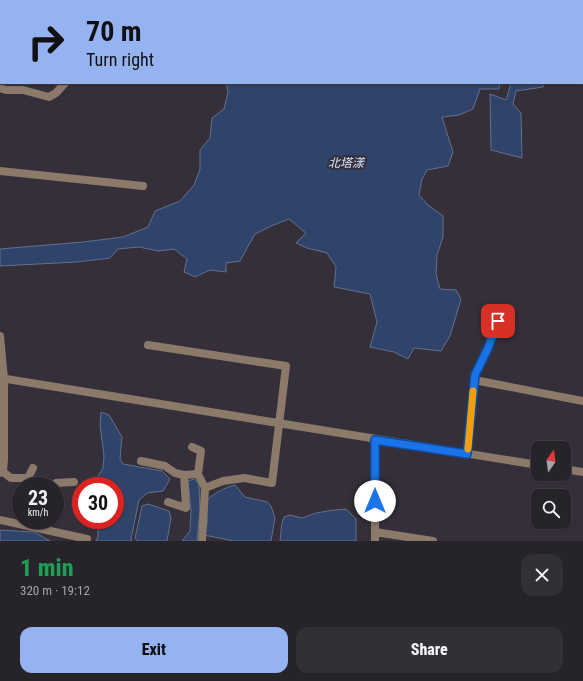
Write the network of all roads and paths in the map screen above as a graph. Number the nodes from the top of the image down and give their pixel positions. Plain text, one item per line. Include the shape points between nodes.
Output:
1 (64, 84) edge
2 (0, 88) edge
3 (0, 171) edge
4 (143, 186) dead end
5 (498, 321) dead end
6 (0, 336) edge
7 (148, 345) dead end
8 (2, 379) edge
9 (474, 380) junction
10 (583, 401) edge
11 (279, 423) junction
12 (375, 440) junction
13 (192, 448) dead end
14 (467, 454) junction
15 (141, 461) dead end
16 (531, 464) edge
17 (33, 468) dead end
18 (571, 470) edge
19 (583, 472) edge
20 (2, 473) edge
21 (198, 474) junction
22 (184, 475) junction
23 (206, 488) junction
24 (168, 502) dead end
25 (0, 520) edge
26 (46, 530) joint
27 (375, 532) junction
28 (86, 539) dead end
29 (202, 541) edge
30 (375, 541) edge
31 (433, 541) edge

1 - 2 street via 48,97 23,90
3 - 4 street
5 - 9 street
6 - 8 street
7 - 11 street via 286,366
8 - 11 street
8 - 20 street
9 - 10 street
9 - 14 street
11 - 12 street
11 - 23 street via 272,483 244,478 223,481
12 - 14 street
12 - 27 street
13 - 21 street via 201,451
14 - 16 street
15 - 22 street via 165,466 175,473
17 - 20 street via 28,478 11,478
18 - 19 street
21 - 22 street
21 - 23 street
22 - 24 street via 186,508
23 - 29 street
25 - 26 street
26 - 28 street
27 - 30 street
27 - 31 street

